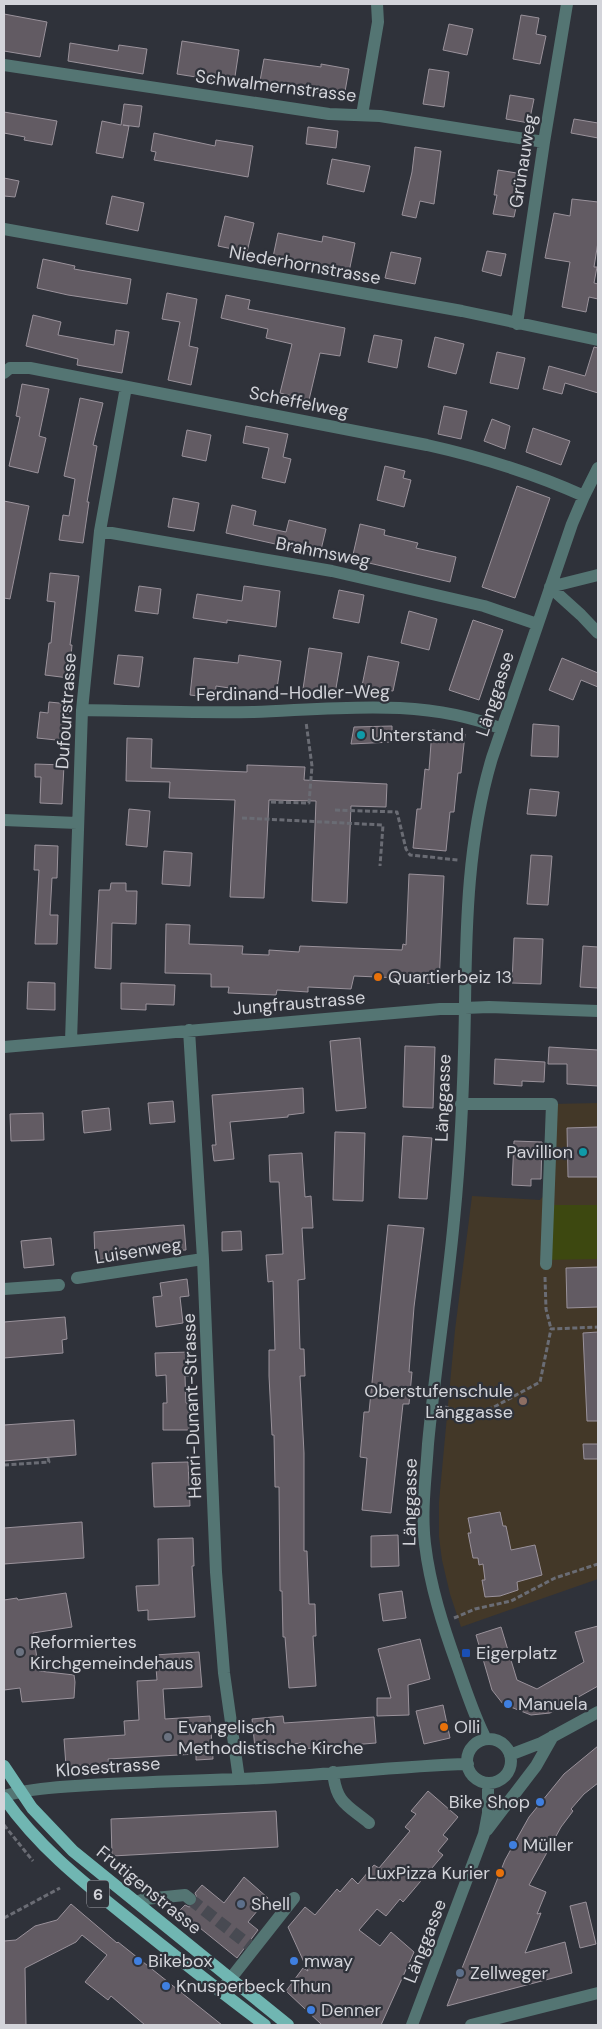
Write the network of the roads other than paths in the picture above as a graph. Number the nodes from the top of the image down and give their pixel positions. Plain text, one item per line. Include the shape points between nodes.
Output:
1 (378, 4) edge
2 (568, 4) edge
3 (4, 65) edge
4 (362, 115) junction
5 (544, 142) junction
6 (4, 229) edge
7 (517, 324) junction
8 (598, 340) edge
9 (4, 373) edge
10 (126, 387) junction
11 (598, 468) edge
12 (584, 496) junction
13 (100, 531) junction
14 (598, 575) edge
15 (550, 587) junction
16 (537, 624) junction
17 (598, 633) edge
18 (82, 710) junction
19 (502, 729) junction
20 (4, 820) edge
21 (77, 823) junction
22 (465, 1007) junction
23 (598, 1011) edge
24 (189, 1030) junction
25 (71, 1041) junction
26 (4, 1047) edge
27 (461, 1104) junction
28 (203, 1259) junction
29 (546, 1264) road end
30 (77, 1278) dead end
31 (59, 1285) dead end
32 (4, 1289) edge
33 (598, 1712) edge
34 (553, 1736) junction
35 (486, 1739) junction
36 (510, 1755) junction
37 (468, 1764) junction
38 (4, 1766) edge
39 (333, 1772) junction
40 (239, 1779) junction
41 (488, 1783) junction
42 (20, 1792) junction
43 (4, 1797) edge
44 (369, 1823) dead end
45 (484, 1834) junction
46 (294, 1898) dead end
47 (190, 1899) tunnel mouth
48 (136, 1902) junction
49 (231, 1979) junction
50 (220, 1992) junction
51 (598, 1993) edge
52 (265, 2025) edge
53 (288, 2025) edge
54 (412, 2025) edge
55 (471, 2025) edge

1 - 4 street via 378,22
2 - 5 street, Grünauweg
3 - 4 street, Schwalmernstrasse via 329,114
4 - 5 street, Schwalmernstrasse
5 - 7 street, Grünauweg
6 - 7 street, Niederhornstrasse via 462,311
7 - 8 street, Niederhornstrasse
9 - 10 street, Scheffelweg via 10,368 20,367
10 - 12 street, Scheffelweg via 470,454 529,473
10 - 13 street, Dufourstrasse
11 - 12 street, Länggasse
12 - 15 street, Länggasse
13 - 16 street, Brahmsweg via 332,570 484,606
13 - 18 street, Dufourstrasse
14 - 15 street
15 - 16 street, Länggasse
15 - 17 street
16 - 19 street, Länggasse
18 - 19 street, Ferdinand-Hodler-Weg via 204,713 413,709 478,720
18 - 21 street, Dufourstrasse
19 - 22 street, Länggasse via 487,776 471,861
20 - 21 street
21 - 25 street, Dufourstrasse
22 - 23 street, Jungfraustrasse
22 - 24 street, Jungfraustrasse
22 - 27 street, Länggasse
24 - 25 street, Jungfraustrasse
24 - 28 street, Henri-Dunant-Strasse
25 - 26 street, Jungfraustrasse
27 - 29 street via 552,1104
27 - 35 street, Länggasse via 454,1219 432,1402 424,1523 432,1583 443,1623 472,1709
28 - 30 street, Luisenweg
28 - 40 street, Henri-Dunant-Strasse via 216,1572 224,1673
31 - 32 street
33 - 34 street
34 - 36 street
34 - 45 street via 536,1766
35 - 36 street via 504,1744
35 - 37 street via 472,1748
36 - 41 street via 510,1768 506,1774 502,1779
37 - 39 street, Klosestrasse
37 - 41 street via 473,1775
38 - 42 main road, Frutigenstrasse / 6
39 - 40 street, Klosestrasse
39 - 44 street via 334,1788 342,1801
40 - 42 street, Klosestrasse via 174,1780
41 - 45 street, Länggasse
42 - 43 street, Klosestrasse
42 - 48 main road, Frutigenstrasse / 6 via 60,1839
43 - 50 main road, Frutigenstrasse / 6 via 24,1825 57,1860
45 - 54 street, Länggasse
46 - 49 street via 251,1948
47 - 48 street via 184,1895
48 - 49 main road, Frutigenstrasse / 6
49 - 50 street
49 - 53 main road, Frutigenstrasse / 6
50 - 52 main road, Frutigenstrasse / 6
51 - 55 street

